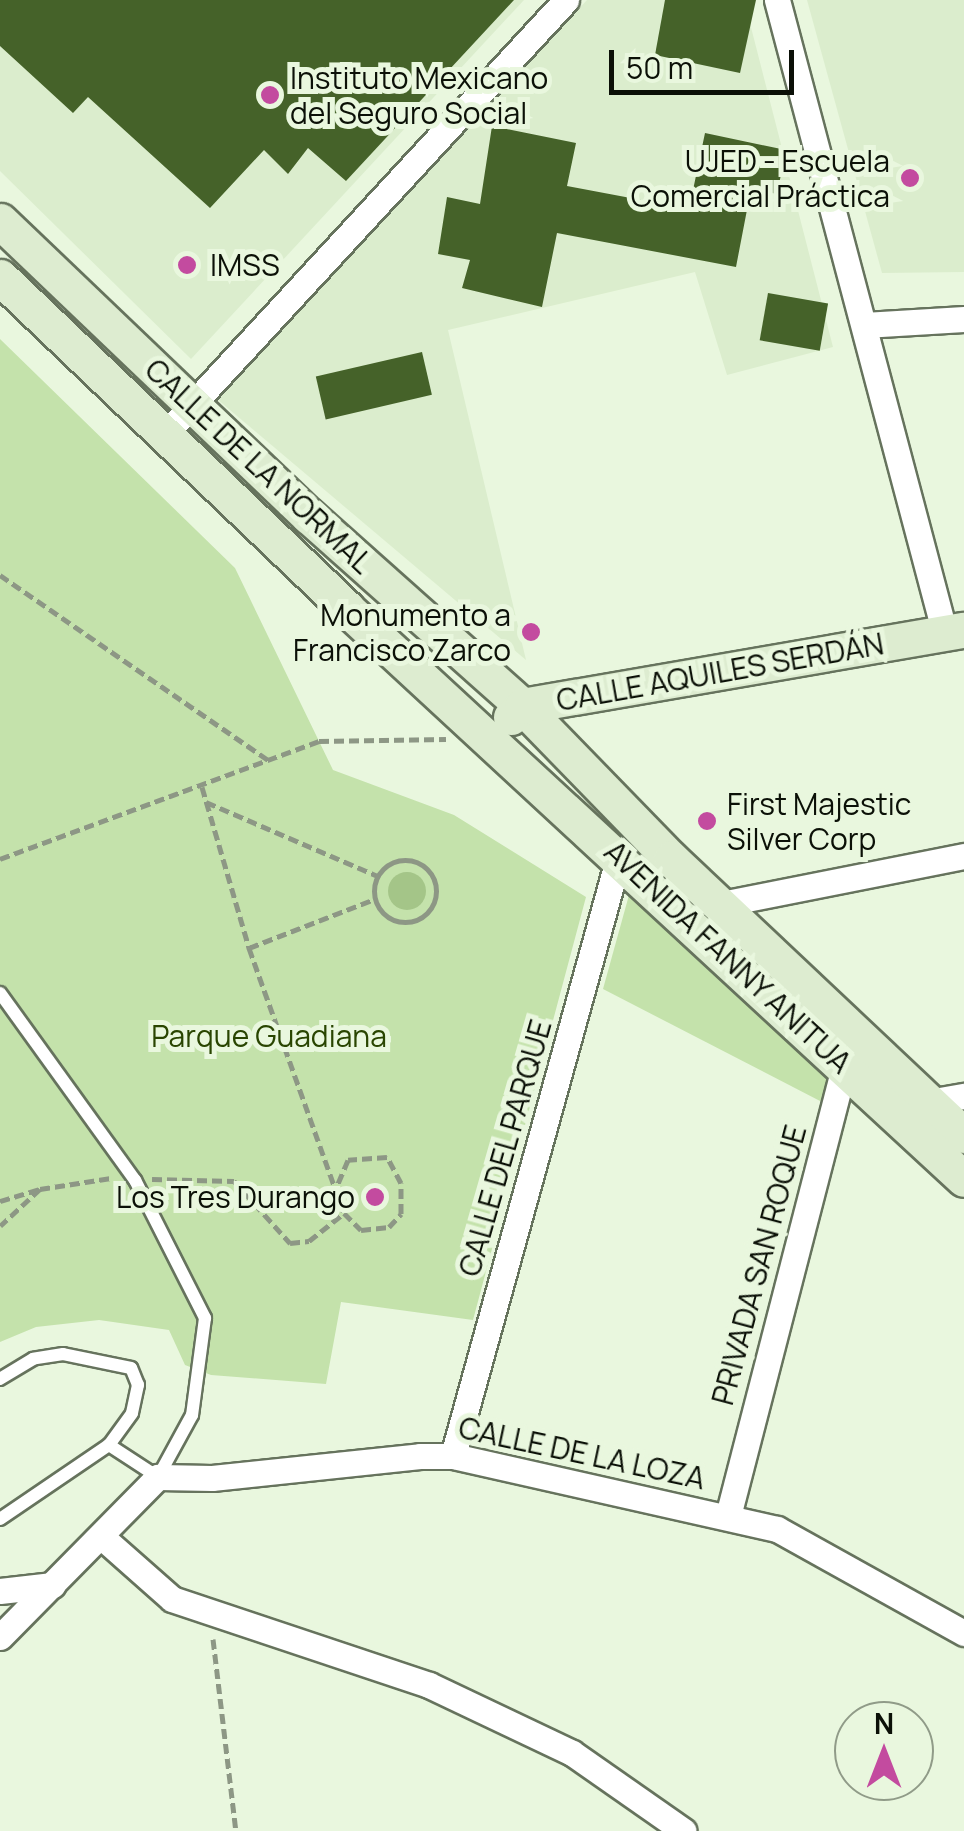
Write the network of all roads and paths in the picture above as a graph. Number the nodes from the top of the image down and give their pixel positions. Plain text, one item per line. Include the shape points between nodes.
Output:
1 (566, 0) edge
2 (777, 0) edge
3 (0, 221) edge
4 (0, 278) edge
5 (964, 319) edge
6 (864, 325) junction
7 (192, 404) junction
8 (165, 434) junction
9 (0, 575) edge
10 (955, 632) edge
11 (522, 706) junction
12 (488, 738) junction
13 (270, 761) junction
14 (202, 787) junction
15 (206, 802) junction
16 (619, 856) junction
17 (964, 856) edge
18 (0, 859) edge
19 (671, 859) junction
20 (378, 876) junction
21 (375, 899) junction
22 (721, 904) junction
23 (249, 948) junction
24 (0, 993) edge
25 (854, 1031) junction
26 (845, 1065) junction
27 (947, 1099) edge
28 (964, 1135) edge
29 (964, 1179) edge
30 (135, 1180) junction
31 (338, 1186) junction
32 (40, 1189) junction
33 (0, 1201) edge
34 (344, 1213) junction
35 (0, 1226) edge
36 (0, 1379) edge
37 (110, 1446) junction
38 (452, 1456) junction
39 (158, 1476) junction
40 (728, 1516) junction
41 (0, 1519) edge
42 (104, 1538) junction
43 (53, 1586) junction
44 (0, 1591) edge
45 (210, 1616) junction
46 (964, 1633) edge
47 (0, 1637) edge
48 (236, 1831) edge
49 (684, 1831) edge

1 - 7 street
2 - 6 street
3 - 7 main road, CALLE DE LA NORMAL
4 - 8 main road, CALLE DE LA NORMAL
5 - 6 street
6 - 10 street
7 - 8 street
7 - 11 main road, CALLE DE LA NORMAL
8 - 12 main road, CALLE DE LA NORMAL
9 - 13 path
10 - 11 main road, CALLE AQUILES SERDÁN
11 - 12 main road, CALLE AQUILES SERDÁN
11 - 19 main road, AVENIDA FANNY ANITUA
12 - 13 path via 318,742
12 - 16 main road, AVENIDA FANNY ANITUA
13 - 14 path
14 - 15 path
14 - 18 path
15 - 20 path
15 - 23 path
16 - 19 main road via 646,850
16 - 26 main road, AVENIDA FANNY ANITUA
16 - 38 street, CALLE DEL PARQUE
17 - 22 street
19 - 22 main road, AVENIDA FANNY ANITUA
20 - 21 path
20 - 21 path via 392,862 422,864 434,880 436,899 424,916 405,922 386,915
21 - 23 path
22 - 25 main road, AVENIDA FANNY ANITUA
23 - 31 path
24 - 30 lane
25 - 26 street, PRIVADA SAN ROQUE
25 - 27 main road, AVENIDA FANNY ANITUA
26 - 29 main road, AVENIDA FANNY ANITUA
26 - 40 street, PRIVADA SAN ROQUE
27 - 28 main road, AVENIDA FANNY ANITUA
30 - 32 path
30 - 34 path via 234,1181 290,1243 309,1241
30 - 39 lane via 206,1318 192,1415
31 - 34 path
31 - 34 path via 348,1160 366,1154 388,1157 401,1183 401,1214 389,1227 362,1230
32 - 33 path
32 - 35 path
36 - 37 lane via 34,1359 63,1354 130,1368 138,1385 132,1413
37 - 39 lane
37 - 41 lane
38 - 39 street, CALLE DE LA LOZA
38 - 40 street, CALLE DE LA LOZA
39 - 42 street
40 - 46 street, CALLE DE LA LOZA via 821,1548
42 - 43 street
42 - 45 street via 152,1586
43 - 44 street
43 - 47 street
45 - 48 path
45 - 49 street via 429,1685 572,1752

